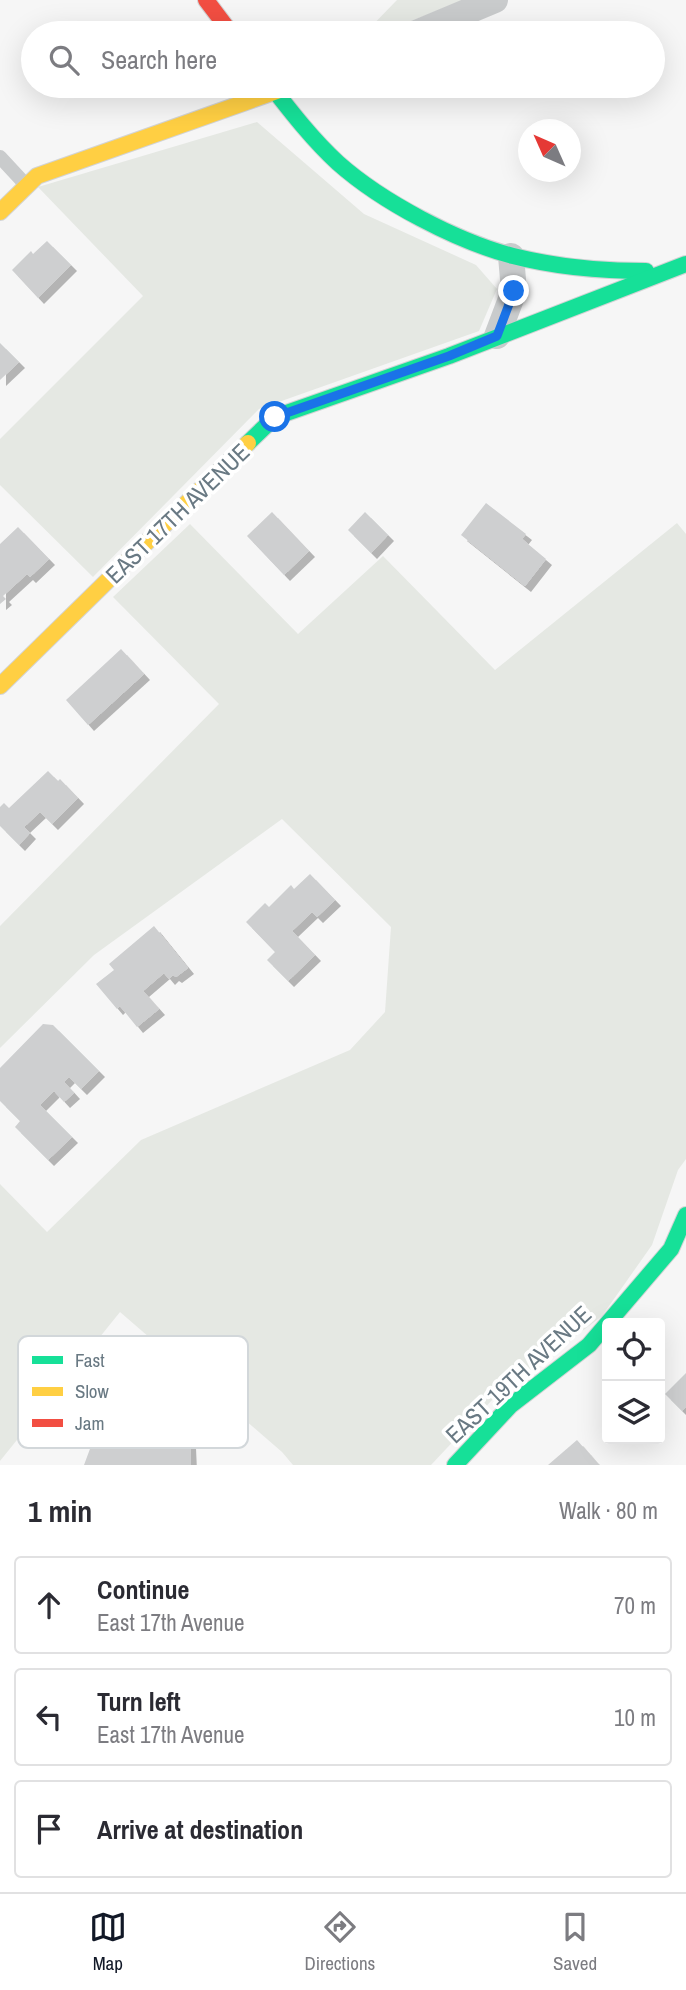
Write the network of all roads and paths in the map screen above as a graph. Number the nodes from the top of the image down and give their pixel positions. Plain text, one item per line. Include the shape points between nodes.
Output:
1 (206, 0) edge
2 (485, 2) edge
3 (222, 21) edge
4 (443, 21) edge
5 (249, 98) edge
6 (280, 98) edge
7 (0, 157) edge
8 (27, 186) junction
9 (0, 212) edge
10 (511, 256) junction
11 (686, 264) edge
12 (666, 271) junction
13 (497, 336) junction
14 (2, 680) edge
15 (686, 1215) edge
16 (455, 1465) edge

1 - 3 street
2 - 4 street
5 - 8 street via 37,176
6 - 10 street via 349,172 453,234
7 - 8 lane
8 - 9 street
10 - 12 street via 609,271
10 - 13 street via 514,291
11 - 12 street, EAST 17TH AVENUE
12 - 13 street, EAST 17TH AVENUE
13 - 14 street, EAST 17TH AVENUE via 275,417
15 - 16 street, EAST 19TH AVENUE via 671,1249 589,1345 510,1406

